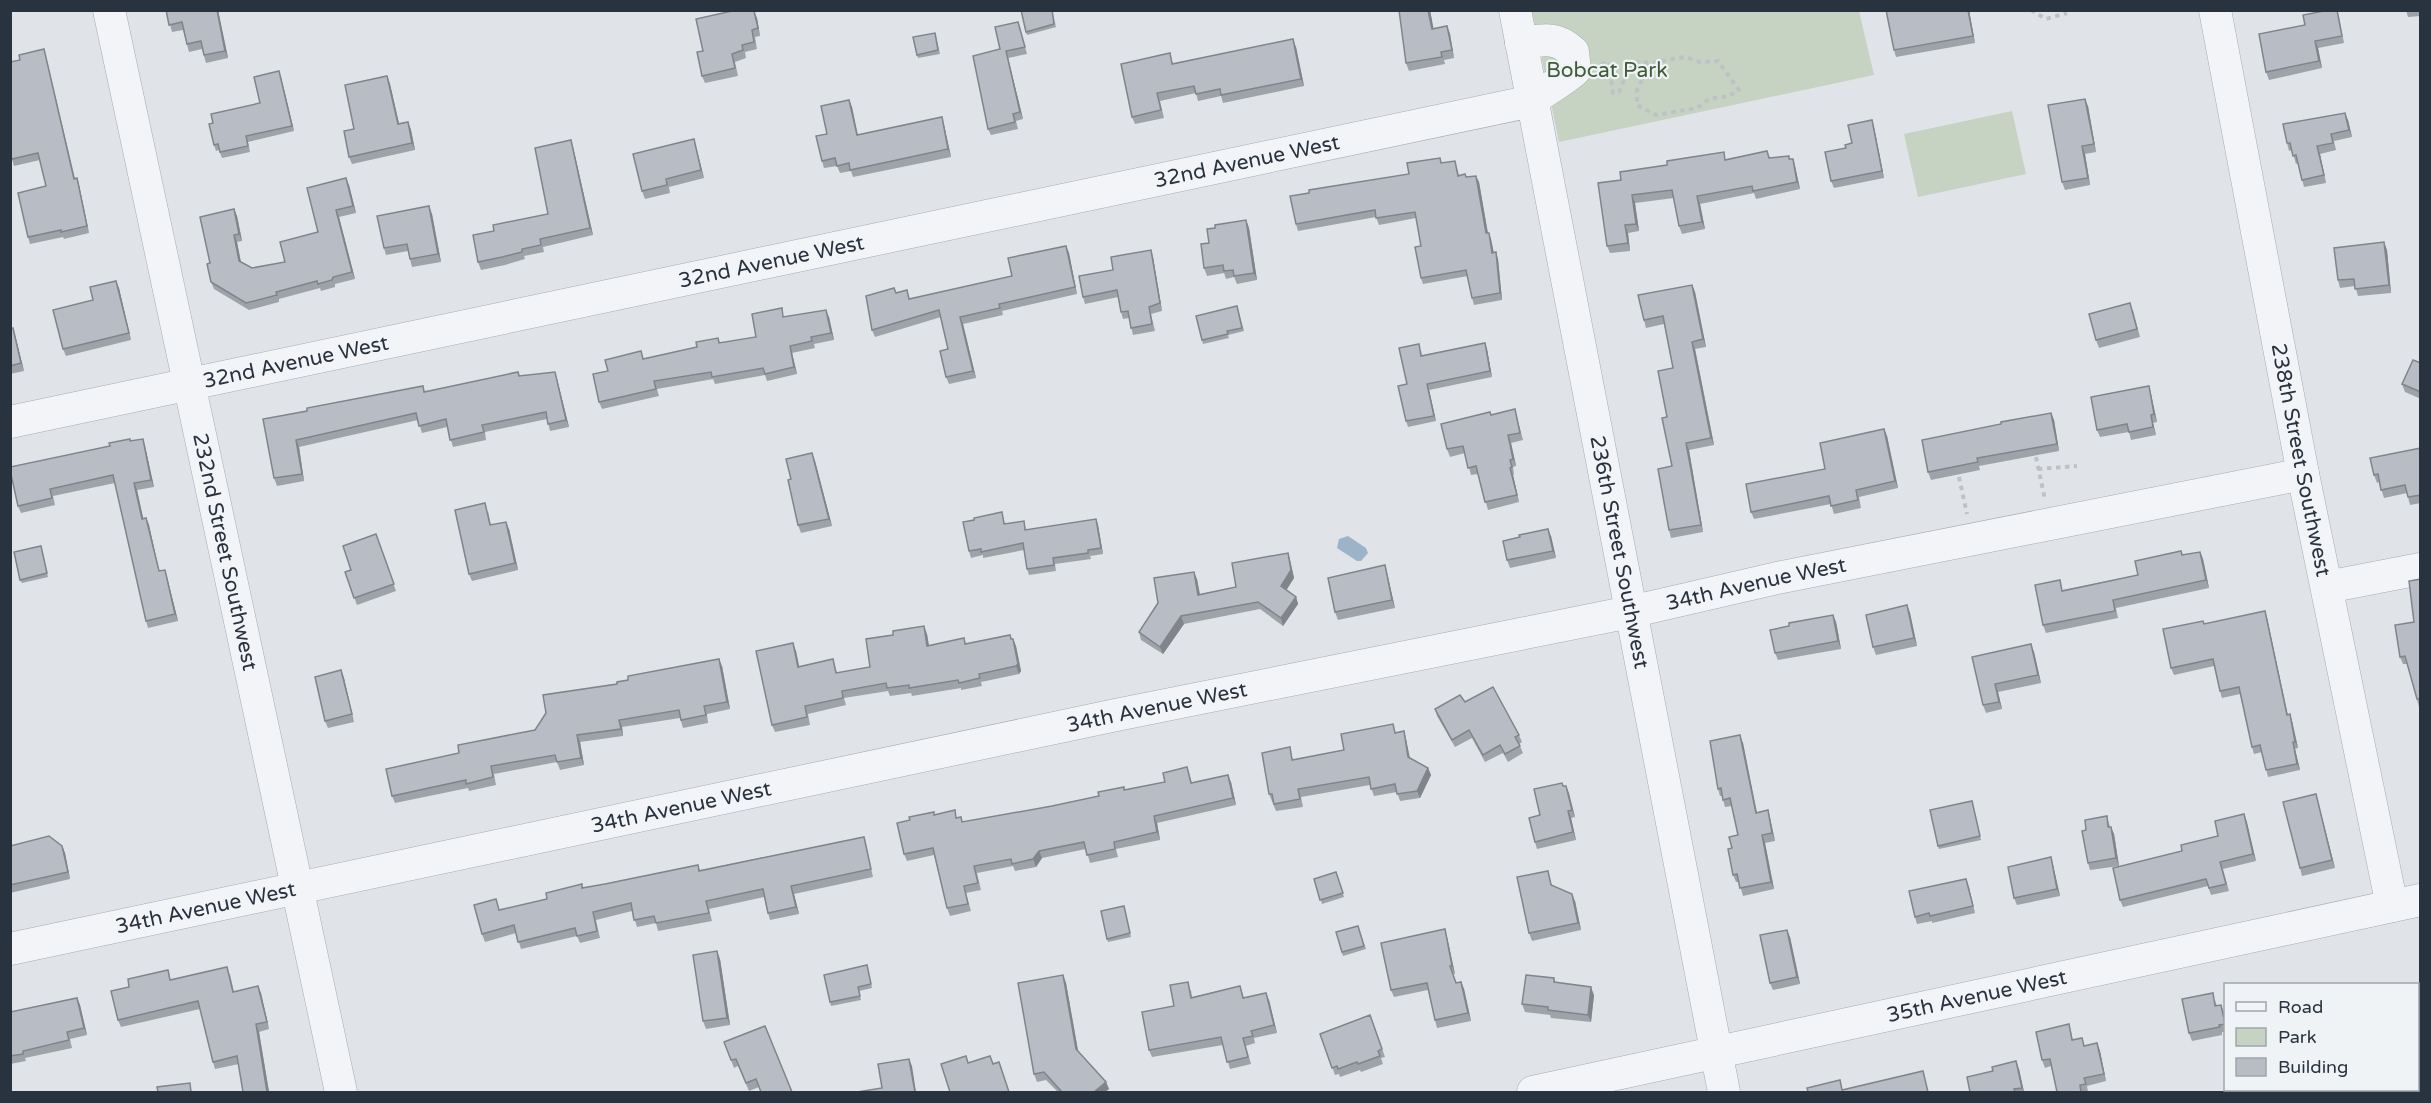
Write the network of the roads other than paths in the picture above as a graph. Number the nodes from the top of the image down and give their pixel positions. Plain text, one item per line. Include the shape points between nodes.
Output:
1 (109, 10) edge
2 (1515, 10) edge
3 (2215, 10) edge
4 (1521, 43) junction
5 (1532, 100) junction
6 (191, 384) junction
7 (10, 422) edge
8 (2303, 474) junction
9 (2421, 569) edge
10 (2327, 587) junction
11 (1630, 612) junction
12 (298, 889) junction
13 (2406, 903) edge
14 (10, 949) edge
15 (1715, 1052) junction
16 (341, 1092) edge
17 (1533, 1092) edge
18 (1724, 1092) edge

1 - 6 street, 232nd Street Southwest
2 - 4 street, 236th Street Southwest
3 - 8 street, 238th Street Southwest
4 - 5 street, 236th Street Southwest
4 - 5 street via 1563,42 1573,52 1575,70
5 - 6 street, 32nd Avenue West
5 - 11 street, 236th Street Southwest
6 - 7 street, 32nd Avenue West
6 - 12 street, 232nd Street Southwest
8 - 10 street, 238th Street Southwest
8 - 11 street, 34th Avenue West via 1777,578
9 - 10 street
10 - 13 street, 238th Street Southwest
11 - 12 street, 34th Avenue West
11 - 15 street, 236th Street Southwest
12 - 14 street, 34th Avenue West
12 - 16 street, 232nd Street Southwest
13 - 15 street, 35th Avenue West
15 - 17 street, 35th Avenue West
15 - 18 street, 236th Street Southwest

